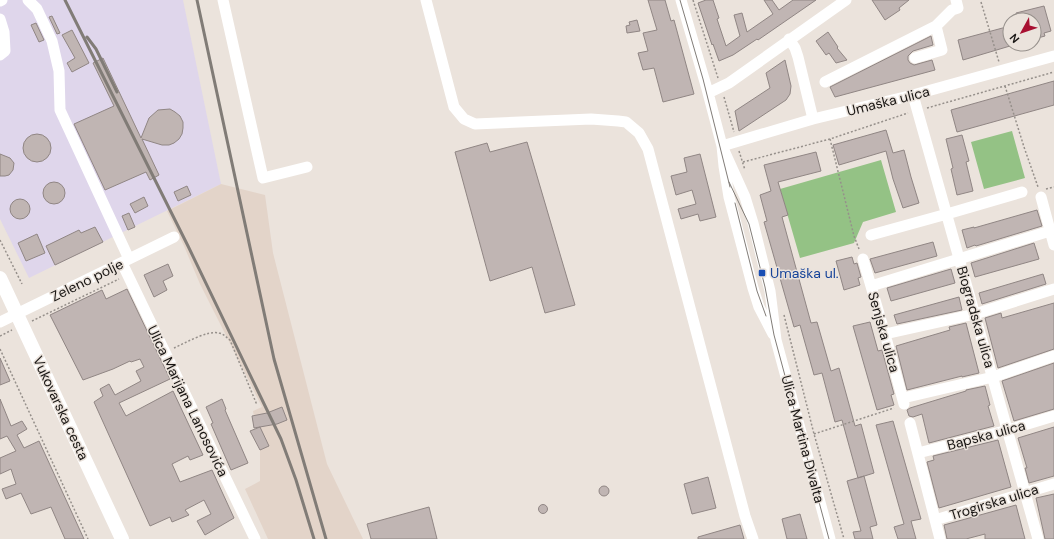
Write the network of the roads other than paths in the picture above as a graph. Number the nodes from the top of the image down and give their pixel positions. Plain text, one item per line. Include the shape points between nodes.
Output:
1 (28, 0) edge
2 (223, 0) edge
3 (426, 0) edge
4 (681, 0) edge
5 (846, 0) edge
6 (957, 4) edge
7 (0, 19) edge
8 (936, 26) junction
9 (788, 39) junction
10 (0, 55) edge
11 (1054, 56) edge
12 (916, 58) dead end
13 (825, 82) dead end
14 (708, 93) junction
15 (913, 95) junction
16 (813, 119) junction
17 (722, 146) junction
18 (307, 167) dead end
19 (1022, 192) dead end
20 (1041, 196) road end
21 (947, 214) junction
22 (1050, 231) junction
23 (871, 235) dead end
24 (174, 237) dead end
25 (1054, 245) edge
26 (863, 259) road end
27 (960, 259) junction
28 (126, 261) junction
29 (0, 278) edge
30 (871, 286) junction
31 (1054, 290) edge
32 (975, 314) junction
33 (20, 320) junction
34 (0, 322) edge
35 (885, 334) junction
36 (776, 340) junction
37 (1054, 356) edge
38 (993, 377) junction
39 (1054, 416) edge
40 (910, 423) dead end
41 (1008, 430) junction
42 (918, 453) junction
43 (1054, 484) edge
44 (1025, 492) junction
45 (935, 520) junction
46 (122, 539) edge
47 (255, 539) edge
48 (753, 539) edge
49 (830, 539) edge
50 (940, 539) edge
51 (1038, 539) edge

1 - 28 street, Ulica Marijana Lanosovića via 38,9 52,41 59,71 60,110
2 - 18 street via 263,178
3 - 48 street via 454,106 464,119 475,124 591,118 626,122 639,132 648,149
4 - 14 street, Ulica Martina Divalta
5 - 9 street
6 - 8 street
7 - 10 street via 5,51
8 - 12 street via 942,50
8 - 13 street
9 - 14 street via 729,83
9 - 16 street via 798,57
11 - 15 street, Umaška ulica
14 - 17 street, Ulica Martina Divalta
15 - 16 street, Umaška ulica
15 - 21 street, Biogradska ulica
16 - 17 street, Umaška ulica
17 - 36 street, Ulica Martina Divalta via 752,218 770,292
17 - 36 street, Ulica Martina Divalta via 729,197 753,288 759,307
19 - 21 street
20 - 22 street
21 - 23 street
21 - 27 street, Biogradska ulica
22 - 25 street
22 - 27 street
24 - 28 street, Zeleno polje
26 - 30 street, Senjska ulica
27 - 30 street
27 - 32 street, Biogradska ulica
28 - 33 street, Zeleno polje
28 - 47 street, Ulica Marijana Lanosovića via 127,275
29 - 33 main road, Vukovarska cesta
30 - 35 street, Senjska ulica
31 - 32 street
32 - 35 street
32 - 38 street, Biogradska ulica
33 - 34 street, Zeleno polje
33 - 46 main road, Vukovarska cesta
35 - 38 street, Senjska ulica via 903,402
36 - 49 street, Ulica Martina Divalta
37 - 38 street
38 - 41 street, Biogradska ulica
39 - 41 street, Bapska ulica
40 - 42 street
41 - 42 street, Bapska ulica
41 - 44 street, Biogradska ulica
42 - 45 street
43 - 44 street, Trogirska ulica
44 - 45 street, Trogirska ulica
44 - 51 street, Biogradska ulica
45 - 50 street

